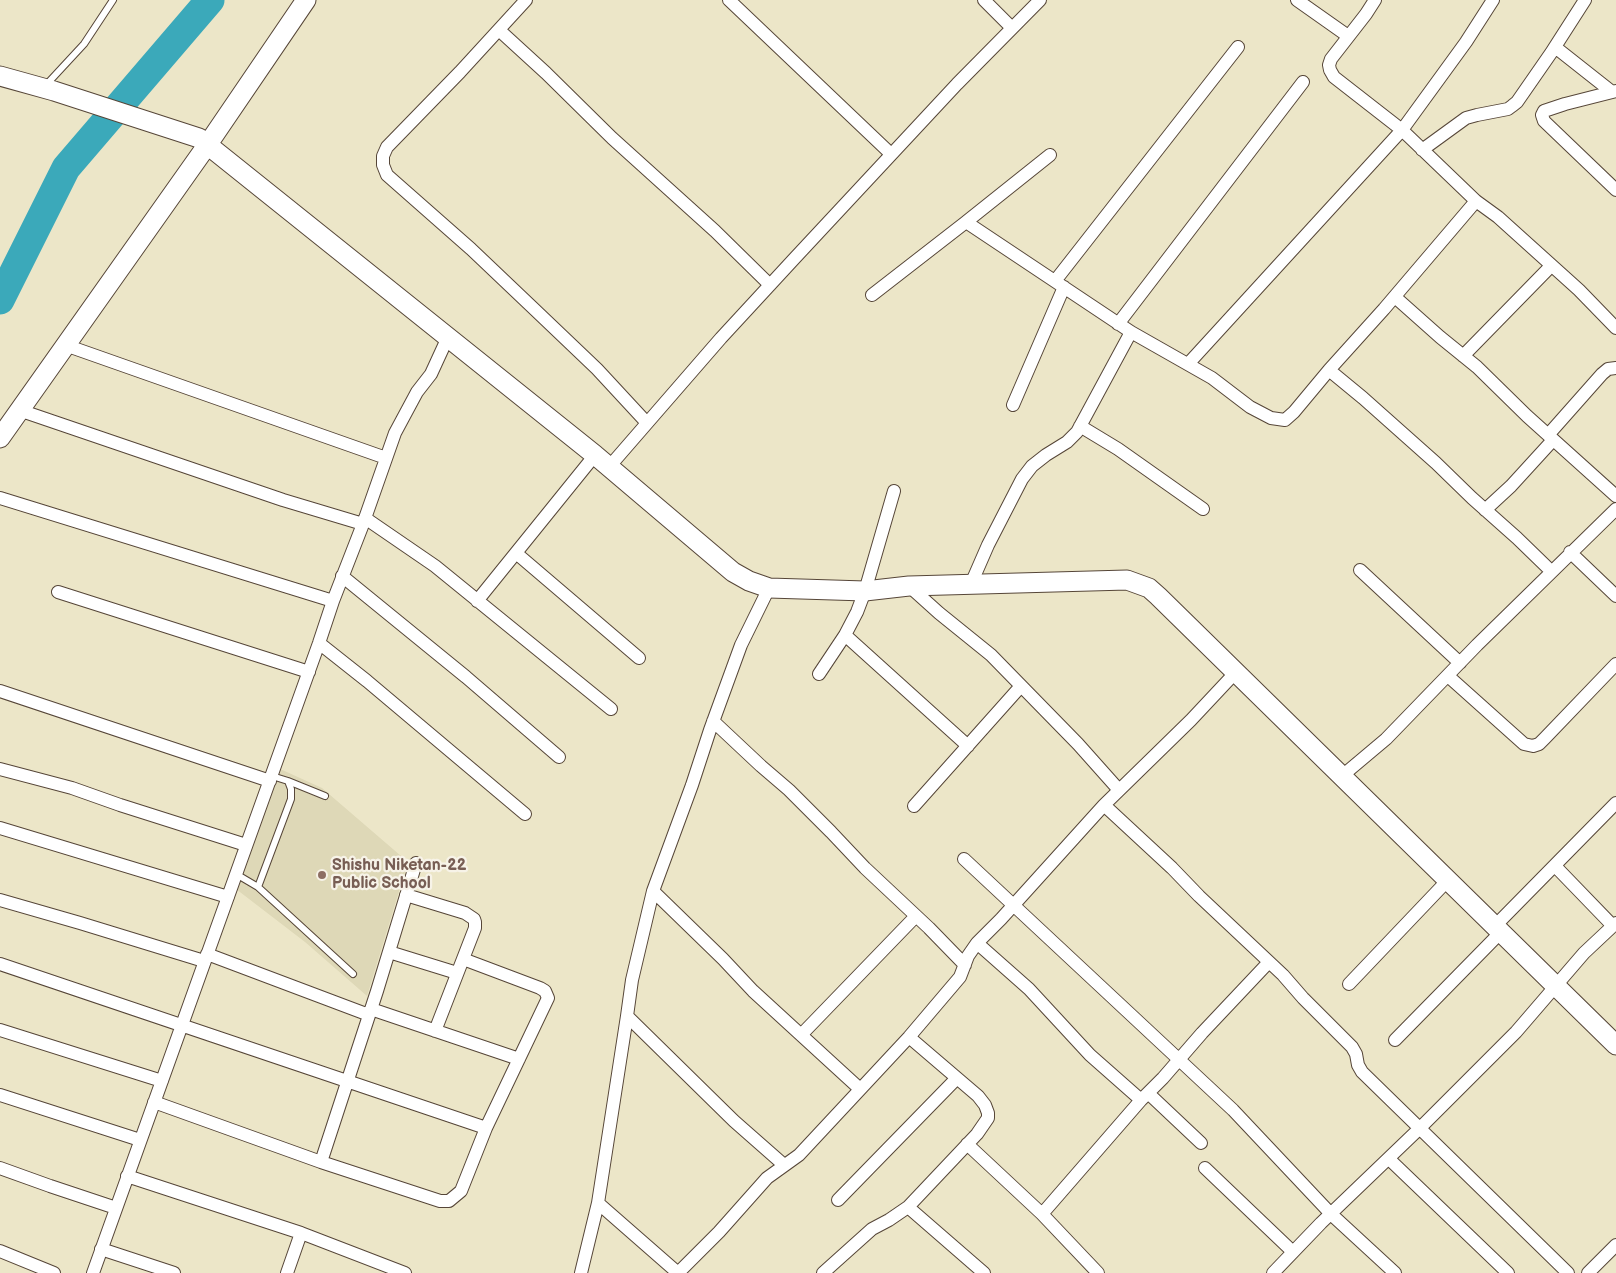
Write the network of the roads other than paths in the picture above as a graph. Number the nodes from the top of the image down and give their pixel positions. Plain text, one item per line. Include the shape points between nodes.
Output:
1 (113, 0) edge
2 (306, 0) edge
3 (526, 0) edge
4 (729, 0) edge
5 (984, 0) edge
6 (1040, 0) edge
7 (1296, 0) edge
8 (1375, 0) edge
9 (1493, 0) edge
10 (1585, 0) edge
11 (1012, 28) junction
12 (499, 30) junction
13 (1348, 36) junction
14 (1555, 46) junction
15 (1238, 47) dead end
16 (0, 76) edge
17 (1303, 82) dead end
18 (49, 89) junction
19 (1614, 92) edge
20 (1402, 130) junction
21 (208, 144) junction
22 (1422, 150) junction
23 (891, 154) junction
24 (1050, 155) dead end
25 (1616, 190) edge
26 (1476, 201) junction
27 (966, 222) junction
28 (1551, 266) junction
29 (1060, 284) junction
30 (770, 285) junction
31 (872, 295) dead end
32 (1395, 297) junction
33 (1118, 324) junction
34 (1616, 328) edge
35 (1131, 332) junction
36 (448, 337) junction
37 (65, 345) junction
38 (1463, 356) junction
39 (1188, 364) junction
40 (1616, 368) edge
41 (1329, 370) junction
42 (1013, 405) dead end
43 (19, 410) junction
44 (647, 423) junction
45 (1080, 426) junction
46 (0, 438) edge
47 (1551, 438) junction
48 (386, 458) junction
49 (602, 461) junction
50 (894, 491) dead end
51 (1616, 496) edge
52 (0, 498) edge
53 (1616, 509) edge
54 (1203, 510) dead end
55 (1486, 510) junction
56 (364, 521) junction
57 (1570, 552) junction
58 (516, 553) junction
59 (1360, 570) dead end
60 (1551, 572) junction
61 (342, 576) junction
62 (971, 584) junction
63 (909, 586) junction
64 (769, 588) junction
65 (865, 591) junction
66 (58, 592) dead end
67 (1616, 596) edge
68 (333, 601) junction
69 (477, 601) junction
70 (845, 635) junction
71 (319, 643) junction
72 (639, 658) dead end
73 (1460, 663) junction
74 (1616, 664) edge
75 (309, 672) junction
76 (1236, 672) junction
77 (819, 674) dead end
78 (1448, 676) junction
79 (1021, 686) junction
80 (0, 691) edge
81 (611, 709) dead end
82 (713, 721) junction
83 (968, 746) junction
84 (559, 757) dead end
85 (0, 769) edge
86 (1342, 776) junction
87 (271, 778) junction
88 (288, 781) junction
89 (1120, 790) junction
90 (325, 796) dead end
91 (1616, 803) edge
92 (1104, 805) junction
93 (914, 806) dead end
94 (525, 814) dead end
95 (0, 828) edge
96 (246, 845) junction
97 (964, 859) dead end
98 (416, 863) dead end
99 (1555, 866) junction
100 (236, 874) junction
101 (1448, 880) junction
102 (258, 887) junction
103 (653, 891) junction
104 (406, 895) junction
105 (228, 897) junction
106 (0, 900) edge
107 (1014, 905) junction
108 (916, 916) junction
109 (1614, 924) edge
110 (1498, 929) junction
111 (977, 943) junction
112 (388, 952) junction
113 (206, 958) junction
114 (463, 959) junction
115 (1269, 962) junction
116 (0, 964) edge
117 (965, 965) junction
118 (458, 973) junction
119 (354, 974) dead end
120 (1349, 984) dead end
121 (1556, 986) junction
122 (370, 1012) junction
123 (627, 1016) junction
124 (182, 1025) junction
125 (0, 1030) edge
126 (435, 1031) junction
127 (801, 1035) junction
128 (910, 1037) junction
129 (1395, 1040) dead end
130 (1616, 1045) edge
131 (519, 1059) junction
132 (1180, 1059) junction
133 (957, 1078) junction
134 (162, 1081) junction
135 (348, 1082) junction
136 (860, 1090) junction
137 (0, 1095) edge
138 (1144, 1097) junction
139 (154, 1102) junction
140 (486, 1128) junction
141 (1420, 1128) junction
142 (140, 1140) junction
143 (1201, 1143) dead end
144 (967, 1144) junction
145 (1389, 1159) junction
146 (321, 1162) junction
147 (784, 1165) junction
148 (0, 1168) edge
149 (1205, 1168) dead end
150 (128, 1176) junction
151 (838, 1200) dead end
152 (598, 1204) junction
153 (908, 1207) junction
154 (116, 1208) junction
155 (1042, 1214) junction
156 (1331, 1214) junction
157 (301, 1233) junction
158 (1616, 1246) edge
159 (101, 1249) junction
160 (0, 1251) edge
161 (1293, 1252) junction
162 (1275, 1272) edge
163 (54, 1273) edge
164 (92, 1273) edge
165 (174, 1273) edge
166 (287, 1273) edge
167 (405, 1273) edge
168 (581, 1273) edge
169 (678, 1273) edge
170 (823, 1273) edge
171 (984, 1273) edge
172 (1098, 1273) edge
173 (1395, 1273) edge
174 (1508, 1273) edge
175 (1568, 1273) edge
176 (1588, 1273) edge

1 - 18 lane
2 - 21 street
3 - 12 street
4 - 23 street
5 - 11 street
6 - 11 street
7 - 13 street
8 - 13 street
9 - 20 street
10 - 14 street
11 - 23 street
12 - 30 street
12 - 44 street via 387,147 382,160 387,175 471,249 597,369
13 - 20 street via 1331,59 1330,70 1334,77
14 - 19 street
14 - 22 street via 1512,106 1466,118
15 - 29 street
16 - 18 street
17 - 33 street
18 - 21 street via 189,134
19 - 25 street via 1565,104 1542,114 1544,121
20 - 22 street
20 - 39 street
21 - 36 street
21 - 37 street
22 - 26 street
23 - 30 street
24 - 27 street
26 - 28 street
26 - 32 street
27 - 29 street
27 - 31 street
28 - 34 street
28 - 38 street
29 - 33 street
29 - 42 street
30 - 44 street
32 - 38 street
32 - 41 street
33 - 35 street
35 - 39 street
35 - 45 street
36 - 48 street via 431,374 417,392 395,433
36 - 49 street
37 - 43 street
37 - 48 street
38 - 47 street
39 - 41 street via 1250,407 1282,420 1291,416
40 - 47 street via 1602,374
41 - 55 street
43 - 46 street
43 - 56 street via 283,500
44 - 49 street
45 - 54 street
45 - 62 street via 1067,442 1046,454 1022,479
47 - 51 street
47 - 55 street
48 - 56 street
49 - 58 street
49 - 64 street via 732,572
50 - 65 street
52 - 68 street
53 - 57 street
55 - 60 street
56 - 61 street
56 - 69 street via 434,566
57 - 60 street
57 - 67 street
58 - 69 street
58 - 72 street
59 - 73 street
60 - 73 street
61 - 68 street
61 - 84 street
62 - 63 street
62 - 76 street via 1128,580 1149,588
63 - 65 street
63 - 79 street via 991,655
64 - 65 street
64 - 82 street via 740,645
65 - 70 street
66 - 75 street
68 - 71 street
69 - 81 street
70 - 77 street
70 - 83 street
71 - 75 street
71 - 94 street
73 - 78 street
74 - 78 street via 1539,744 1533,746 1524,744
75 - 87 street
76 - 86 street
76 - 89 street
78 - 86 street via 1386,739
79 - 83 street
79 - 89 street
80 - 87 street
82 - 103 street
82 - 108 street via 790,790
83 - 93 street
85 - 96 street via 72,788
86 - 101 street
87 - 88 lane
87 - 96 street
88 - 90 lane
88 - 102 lane via 292,799
89 - 92 street
91 - 99 street
92 - 107 street
92 - 115 street
95 - 105 street
96 - 100 street
97 - 107 street
98 - 104 street
99 - 109 street
99 - 110 street
100 - 102 lane
100 - 105 street
101 - 110 street
101 - 120 street
102 - 119 lane
103 - 123 street
103 - 127 street
104 - 112 street
104 - 114 street via 465,913 474,919 475,928
105 - 113 street
106 - 113 street
107 - 111 street
107 - 132 street
108 - 117 street
108 - 127 street
109 - 121 street
110 - 121 street
110 - 129 street
111 - 117 street
111 - 138 street via 1028,989 1090,1055
112 - 118 street
112 - 122 street
113 - 122 street
113 - 124 street
114 - 118 street
114 - 131 street via 540,988 547,994 547,1001
115 - 132 street
115 - 141 street via 1348,1042 1355,1051 1362,1072
116 - 124 street
117 - 128 street via 960,977
118 - 126 street
121 - 130 street
121 - 141 street via 1516,1032
122 - 126 street
122 - 135 street
123 - 147 street
123 - 152 street
124 - 134 street
124 - 135 street
125 - 134 street
126 - 131 street
127 - 136 street
128 - 133 street
128 - 136 street
131 - 140 street
132 - 138 street
132 - 156 street via 1246,1123
133 - 144 street via 978,1096 988,1112 984,1126
133 - 151 street
134 - 139 street
135 - 140 street
135 - 146 street
136 - 147 street via 799,1156
137 - 142 street
138 - 143 street
138 - 155 street
139 - 142 street
139 - 146 street
140 - 146 street via 462,1191 449,1201 440,1201
141 - 145 street
141 - 175 street
142 - 150 street
144 - 153 street
144 - 155 street
145 - 156 street
145 - 174 street
147 - 169 street via 767,1178
148 - 154 street
149 - 161 street
150 - 154 street
150 - 157 street
152 - 168 street
152 - 169 street
153 - 170 street via 872,1229
153 - 171 street
154 - 159 street
155 - 172 street
156 - 161 street
156 - 173 street
157 - 166 street
157 - 167 street
158 - 176 street
159 - 164 street
159 - 165 street
160 - 163 street
161 - 162 street

